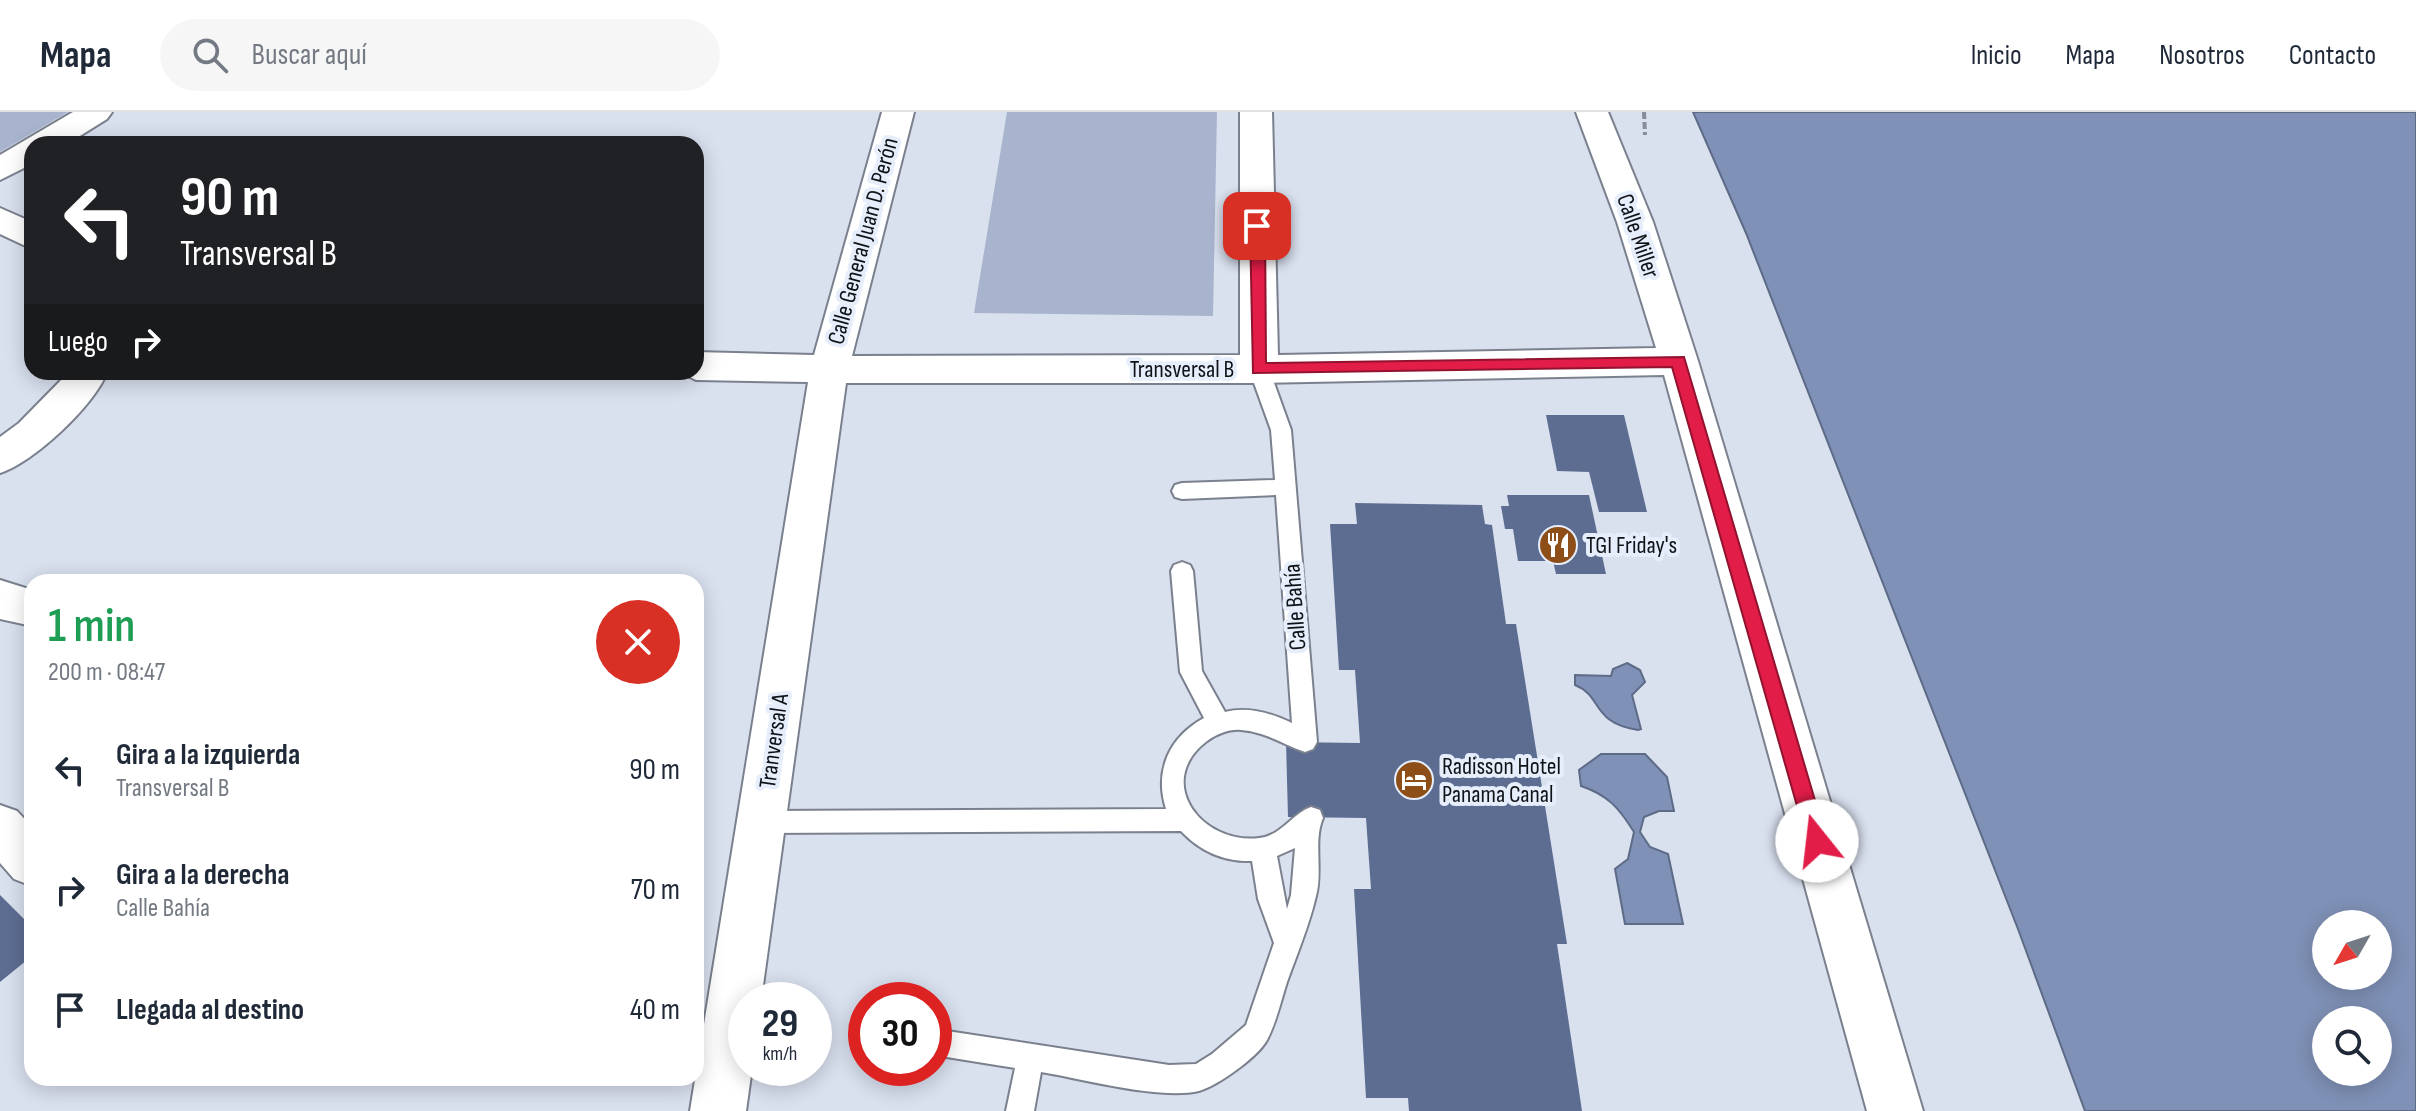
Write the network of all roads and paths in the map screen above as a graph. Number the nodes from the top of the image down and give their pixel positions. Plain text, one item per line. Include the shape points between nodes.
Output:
1 (96, 112) edge
2 (898, 112) edge
3 (1256, 112) edge
4 (1592, 112) edge
5 (59, 136) edge
6 (24, 156) edge
7 (0, 169) edge
8 (0, 219) edge
9 (24, 232) edge
10 (1679, 361) junction
11 (704, 366) edge
12 (1259, 369) junction
13 (829, 370) junction
14 (85, 380) edge
15 (0, 458) edge
16 (1286, 487) junction
17 (1182, 491) dead end
18 (1182, 571) dead end
19 (0, 598) edge
20 (24, 607) edge
21 (1218, 722) junction
22 (1185, 820) junction
23 (762, 822) junction
24 (0, 827) edge
25 (1264, 850) junction
26 (24, 854) edge
27 (1288, 945) junction
28 (952, 1044) edge
29 (1031, 1055) junction
30 (718, 1111) edge
31 (1020, 1111) edge
32 (1895, 1111) edge

1 - 5 street
2 - 13 street, Calle General Juan D. Perón
3 - 12 street, Calle Bahía
4 - 10 street, Calle Miller via 1635,222
6 - 7 street
8 - 9 street
10 - 12 street, Transversal B
10 - 32 street, Calle Miller
11 - 13 street, Transversal B
12 - 13 street, Transversal B
12 - 16 lane, Calle Bahía via 1281,430
13 - 23 street, Tranversal A
14 - 15 street
16 - 17 lane
16 - 21 lane, Calle Bahía via 1305,742 1265,719
18 - 21 lane via 1191,672
19 - 20 street
21 - 22 lane, Calle Bahía via 1199,731 1175,762 1174,801
22 - 23 lane
22 - 25 lane via 1214,844
23 - 30 street, Tranversal A
24 - 26 street
25 - 27 lane via 1273,913
25 - 27 lane via 1288,841 1309,822 1304,895
27 - 29 lane via 1256,1034 1199,1077 1169,1079
28 - 29 lane
29 - 31 lane

